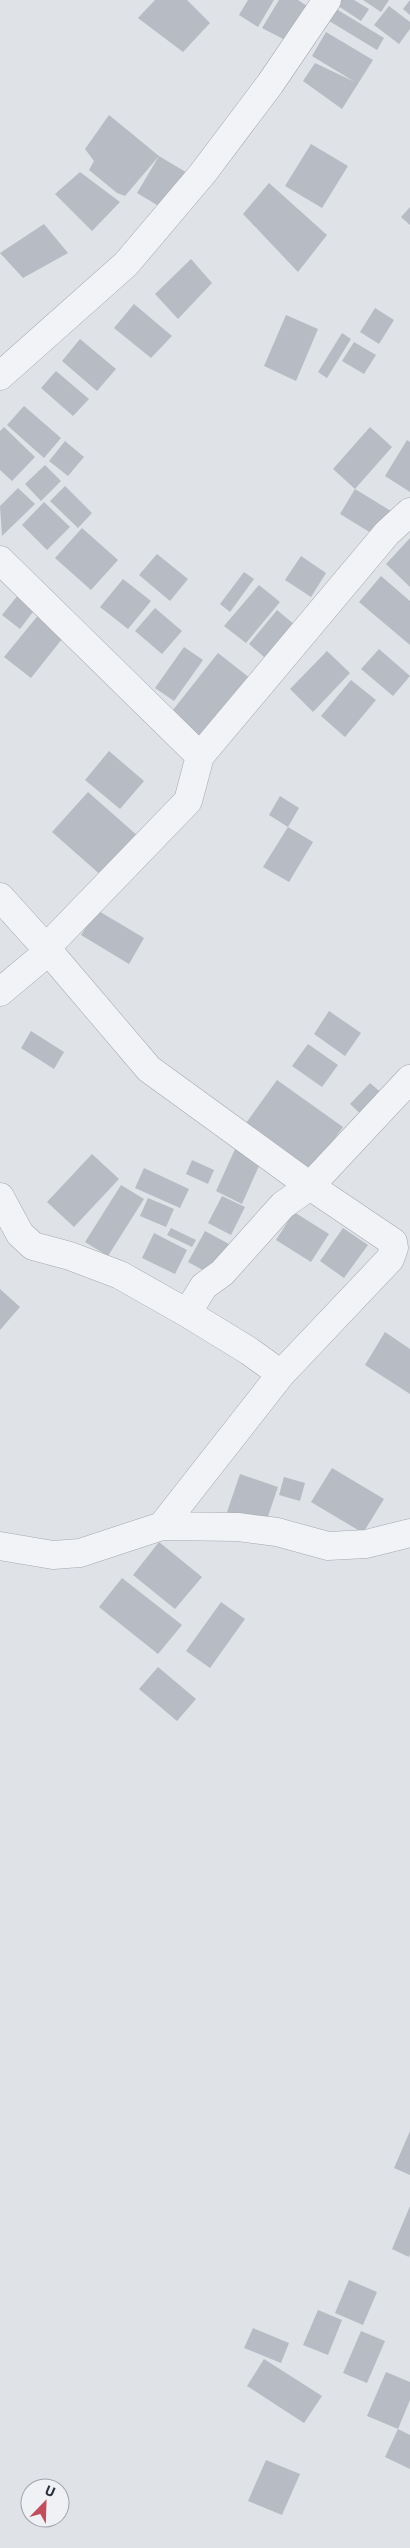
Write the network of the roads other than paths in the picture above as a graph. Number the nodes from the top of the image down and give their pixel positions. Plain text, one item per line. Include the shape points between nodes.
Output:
1 (327, 0) edge
2 (0, 376) edge
3 (410, 512) edge
4 (0, 560) edge
5 (200, 756) junction
6 (0, 897) edge
7 (47, 949) junction
8 (0, 992) edge
9 (410, 1079) edge
10 (310, 1186) junction
11 (0, 1197) edge
12 (187, 1313) junction
13 (281, 1374) junction
14 (162, 1526) junction
15 (410, 1533) edge
16 (0, 1546) edge

1 - 2 street via 270,84 203,173 132,257
3 - 5 street via 381,540
4 - 5 street
5 - 7 street via 188,801
6 - 7 street
7 - 8 street
7 - 10 street via 149,1069
9 - 10 street
10 - 12 street via 283,1205 222,1273 204,1286
10 - 13 street via 387,1236 394,1248 390,1259
11 - 12 street via 20,1234 34,1246 120,1275
12 - 13 street via 250,1350
13 - 14 street
14 - 15 street via 238,1527 277,1532 328,1546 366,1544
14 - 16 street via 80,1553 53,1555

